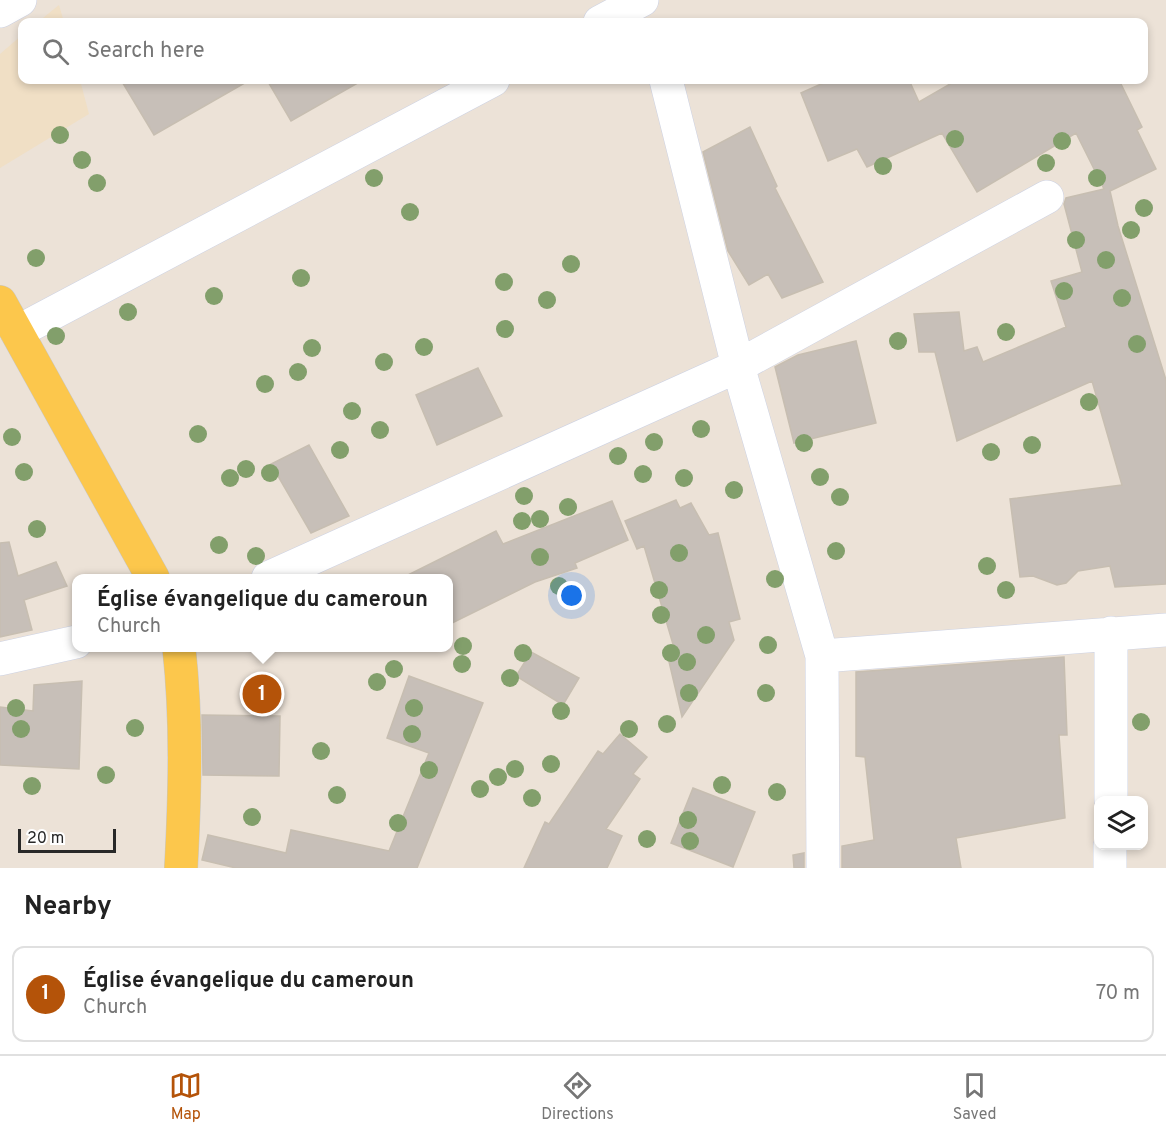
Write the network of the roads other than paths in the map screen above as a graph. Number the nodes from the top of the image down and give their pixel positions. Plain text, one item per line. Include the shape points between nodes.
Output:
1 (20, 0) edge
2 (644, 0) edge
3 (0, 11) edge
4 (608, 18) edge
5 (650, 18) edge
6 (485, 84) edge
7 (667, 84) edge
8 (1047, 198) dead end
9 (0, 302) edge
10 (17, 332) junction
11 (738, 366) junction
12 (150, 574) edge
13 (279, 574) edge
14 (1166, 630) edge
15 (1111, 633) junction
16 (72, 643) edge
17 (179, 652) edge
18 (822, 656) junction
19 (0, 659) edge
20 (1111, 796) edge
21 (1110, 850) edge
22 (181, 868) edge
23 (823, 868) edge
24 (1110, 868) edge

1 - 3 street
2 - 4 street
2 - 5 street
6 - 10 street
7 - 11 street
8 - 11 street
9 - 10 main road
10 - 12 main road
11 - 13 street
11 - 18 street
14 - 15 street
15 - 18 street
15 - 20 street
16 - 19 street
17 - 22 main road via 186,788
18 - 23 street
21 - 24 street

